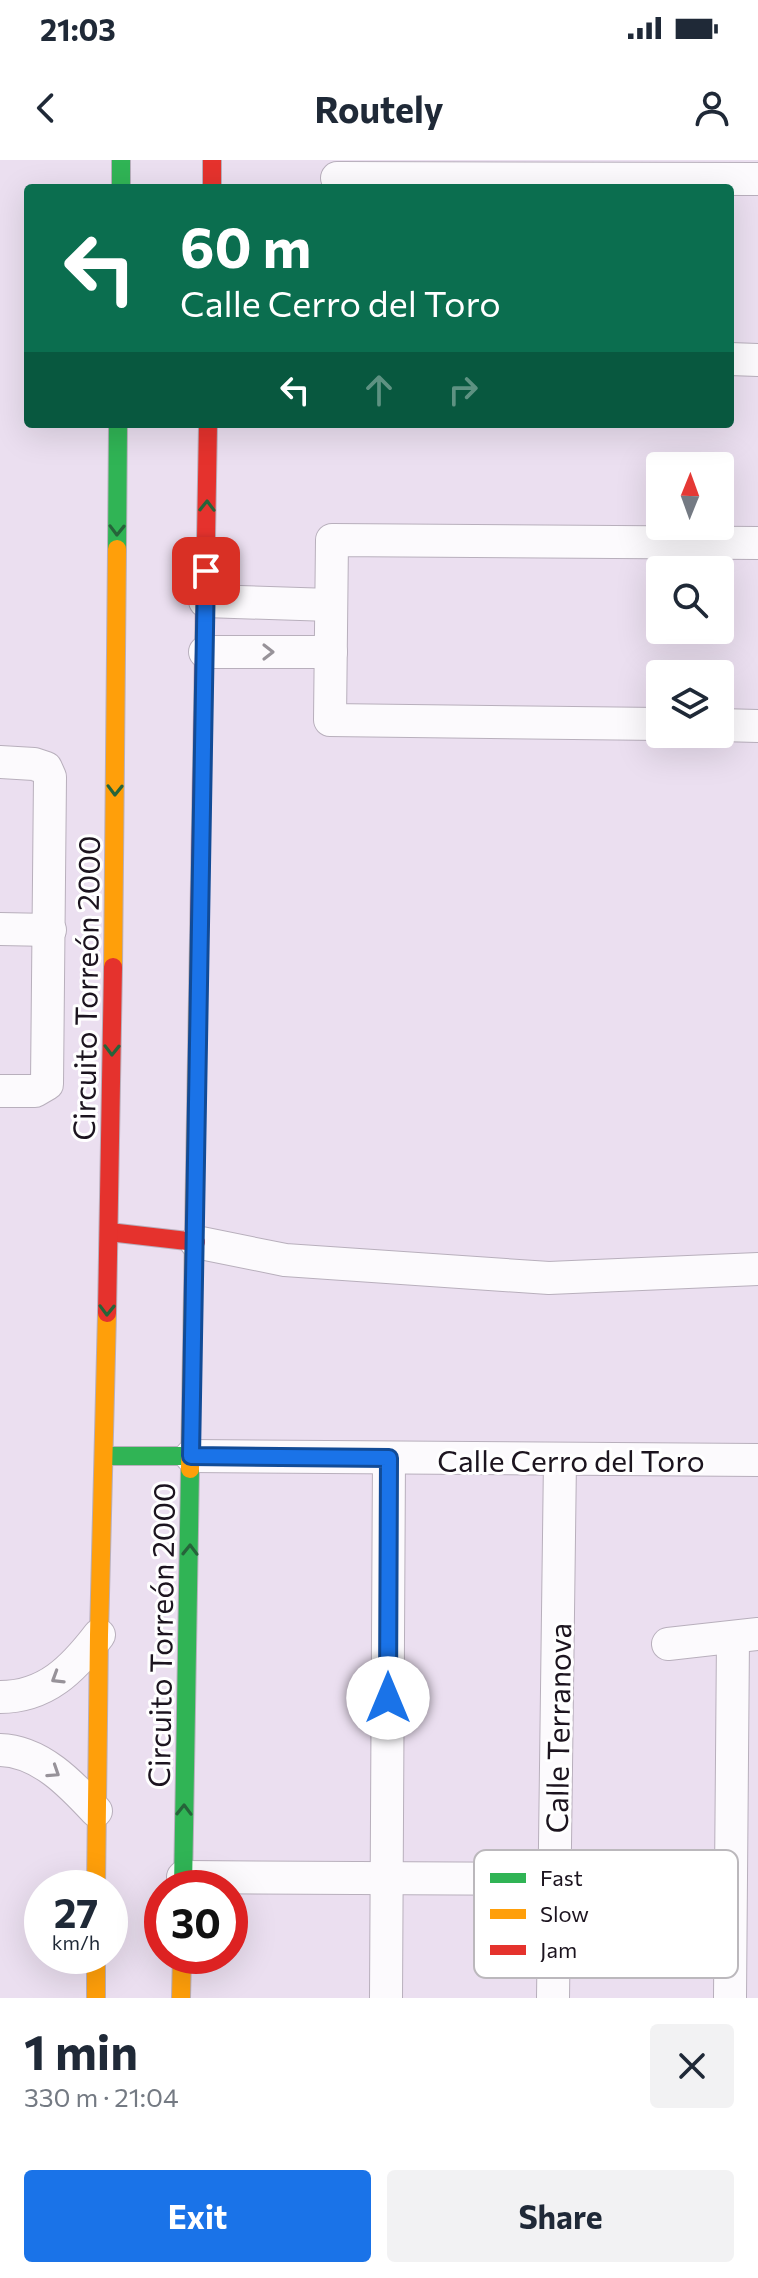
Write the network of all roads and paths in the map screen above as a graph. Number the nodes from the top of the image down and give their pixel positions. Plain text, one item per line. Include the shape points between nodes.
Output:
1 (121, 160) edge
2 (212, 160) edge
3 (337, 175) edge
4 (758, 179) edge
5 (121, 184) edge
6 (212, 184) edge
7 (734, 359) edge
8 (758, 360) edge
9 (118, 428) edge
10 (208, 428) edge
11 (758, 543) edge
12 (205, 601) junction
13 (331, 605) junction
14 (205, 652) junction
15 (331, 652) junction
16 (646, 724) edge
17 (734, 725) edge
18 (758, 726) edge
19 (0, 762) edge
20 (0, 929) edge
21 (50, 930) junction
22 (0, 1091) edge
23 (109, 1232) junction
24 (196, 1242) junction
25 (758, 1269) edge
26 (104, 1456) junction
27 (191, 1456) junction
28 (389, 1458) junction
29 (560, 1459) junction
30 (758, 1460) edge
31 (99, 1635) junction
32 (746, 1636) edge
33 (668, 1644) dead end
34 (0, 1697) edge
35 (0, 1750) edge
36 (96, 1811) junction
37 (745, 1812) edge
38 (555, 1850) edge
39 (96, 1870) edge
40 (183, 1870) edge
41 (387, 1878) junction
42 (474, 1879) edge
43 (248, 1881) edge
44 (738, 1899) edge
45 (96, 1974) edge
46 (182, 1974) edge
47 (553, 1978) edge
48 (732, 1978) edge
49 (96, 1998) edge
50 (181, 1998) edge
51 (386, 1998) edge
52 (553, 1998) edge
53 (730, 1998) edge

1 - 5 main road
2 - 6 main road
3 - 4 street
7 - 8 street
9 -> 23 main road, Circuito Torreón 2000
12 -> 10 main road, Circuito Torreón 2000
11 - 13 street via 332,540
12 - 13 street
12 - 14 main road, Circuito Torreón 2000
13 - 15 street
14 -> 15 street
14 - 24 main road, Circuito Torreón 2000
15 - 16 street via 330,720
17 - 18 street
19 - 21 street via 34,764 46,768 50,777
20 - 21 street
21 - 22 street via 47,1084 35,1091
23 - 24 main road
23 -> 26 main road, Circuito Torreón 2000
24 - 25 street via 285,1260 549,1278
24 - 27 main road, Circuito Torreón 2000
26 - 27 main road
26 - 31 main road, Circuito Torreón 2000
27 - 28 street, Calle Cerro del Toro
40 -> 27 main road, Circuito Torreón 2000
28 - 29 street, Calle Cerro del Toro
28 - 41 street
29 - 30 street, Calle Cerro del Toro
29 - 38 street, Calle Terranova
31 -> 34 street via 59,1678 34,1691
31 - 36 main road, Circuito Torreón 2000
32 - 33 street
32 - 37 street
35 -> 36 street via 54,1770
36 - 39 main road, Circuito Torreón 2000
37 - 44 street
41 - 42 street
41 - 43 street
41 - 51 street
45 - 49 main road
46 - 50 main road
47 - 52 street, Calle Terranova
48 - 53 street

